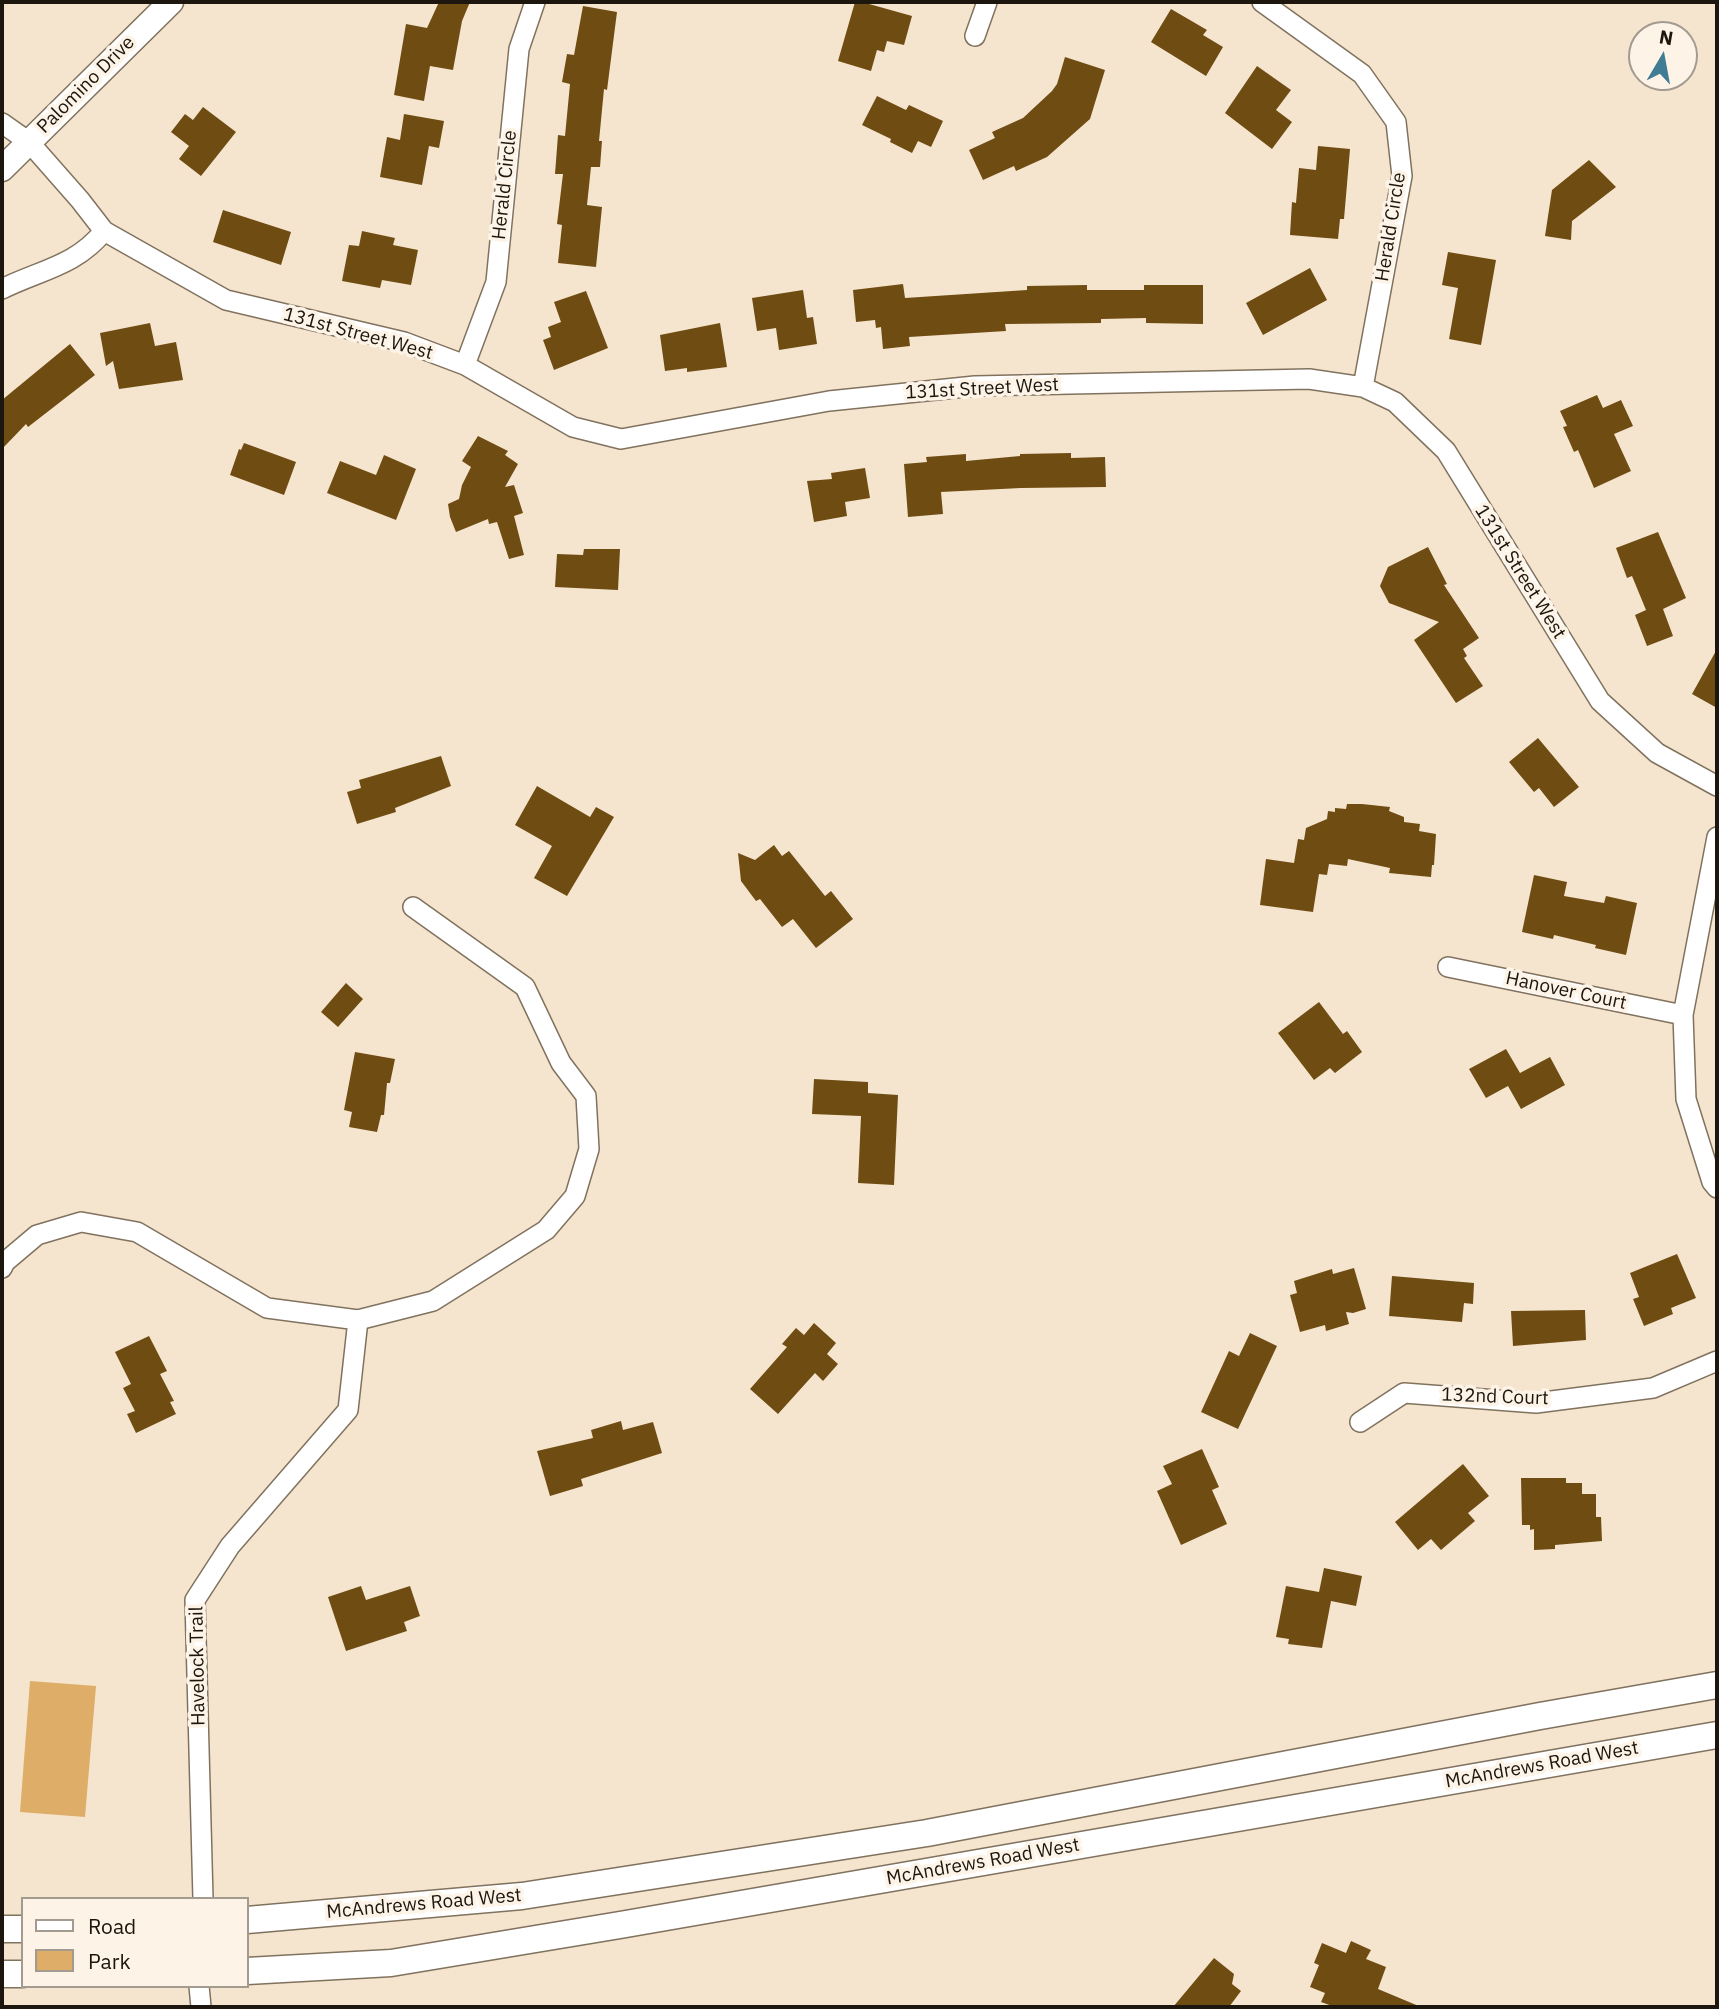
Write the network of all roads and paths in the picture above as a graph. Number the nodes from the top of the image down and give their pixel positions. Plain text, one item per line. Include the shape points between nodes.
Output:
1 (171, 2) edge
2 (536, 2) edge
3 (987, 2) edge
4 (1262, 2) edge
5 (975, 36) dead end
6 (2, 123) edge
7 (29, 142) junction
8 (2, 169) edge
9 (104, 231) junction
10 (2, 289) edge
11 (466, 366) junction
12 (1363, 387) junction
13 (1717, 786) edge
14 (1717, 837) edge
15 (413, 907) dead end
16 (1448, 967) dead end
17 (1683, 1015) junction
18 (1717, 1188) edge
19 (2, 1268) edge
20 (358, 1320) junction
21 (1717, 1361) edge
22 (1360, 1422) dead end
23 (1717, 1685) edge
24 (1717, 1735) edge
25 (203, 1897) edge
26 (248, 1920) edge
27 (2, 1928) edge
28 (21, 1929) edge
29 (248, 1971) edge
30 (2, 1974) edge
31 (21, 1974) edge
32 (200, 1988) edge
33 (201, 2007) edge

1 - 7 street, Palomino Drive
2 - 11 street, Herald Circle via 519,49 496,282
3 - 5 street
4 - 12 street, Herald Circle via 1362,74 1396,122 1402,176
6 - 7 street, 131st Street West
7 - 8 street, Palomino Drive
7 - 9 street, 131st Street West
9 - 10 street via 93,246 65,264
9 - 11 street, 131st Street West via 226,300 404,342
11 - 12 street, 131st Street West via 573,427 621,439 829,401 975,386 1309,379
12 - 13 street, 131st Street West via 1395,402 1446,451 1600,701 1657,753
14 - 17 street
15 - 20 street via 525,987 561,1063 586,1096 589,1149 575,1196 546,1230 433,1301
16 - 17 street, Hanover Court
17 - 18 street via 1686,1099
19 - 20 street via 37,1235 81,1222 137,1232 267,1308
20 - 25 street, Havelock Trail via 348,1410 230,1546 195,1600
21 - 22 street, 132nd Court via 1653,1388 1536,1402 1404,1393
23 - 26 main road, McAndrews Road West via 927,1833 522,1896
24 - 29 main road, McAndrews Road West via 391,1963
27 - 28 main road
30 - 31 main road
32 - 33 street

